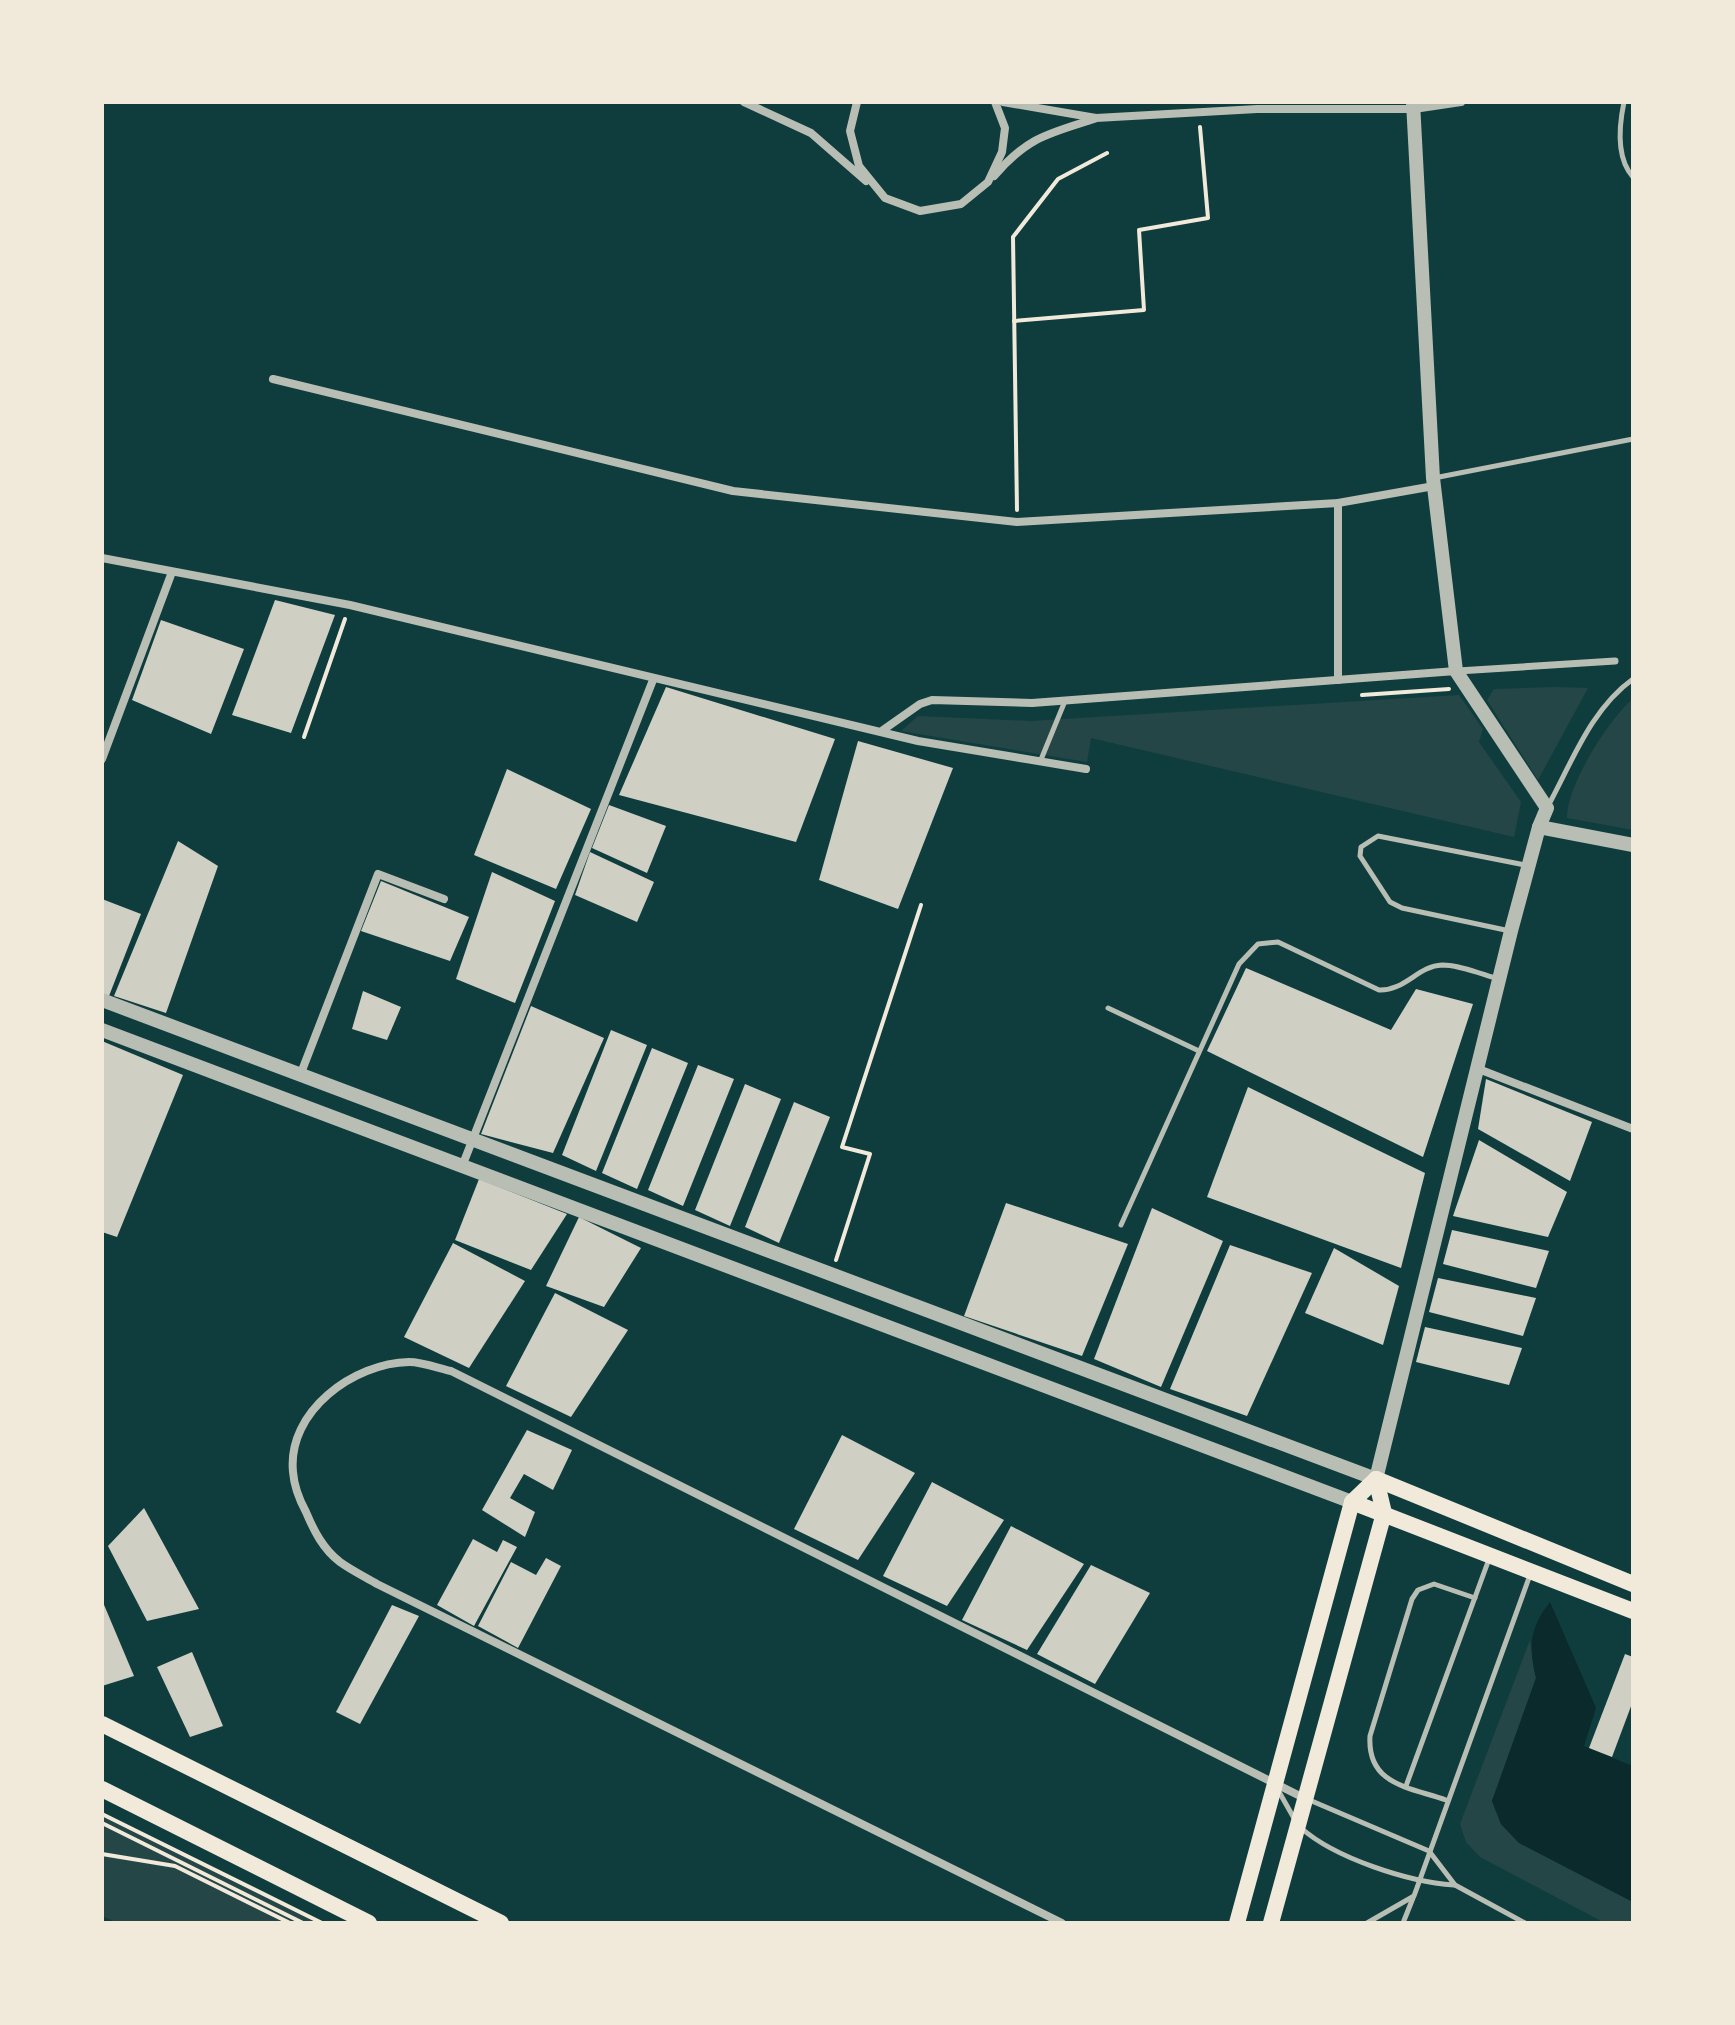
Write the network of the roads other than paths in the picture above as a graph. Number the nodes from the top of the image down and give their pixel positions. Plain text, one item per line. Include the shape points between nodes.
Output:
1 (744, 102) edge
2 (857, 102) edge
3 (995, 102) edge
4 (1003, 102) edge
5 (1461, 102) edge
6 (1624, 102) edge
7 (1305, 106) edge
8 (1413, 106) edge
9 (1208, 107) edge
10 (1096, 118) junction
11 (1633, 177) edge
12 (988, 182) junction
13 (885, 198) junction
14 (273, 379) dead end
15 (1633, 439) edge
16 (1434, 482) junction
17 (1338, 503) junction
18 (102, 558) edge
19 (172, 572) junction
20 (1615, 661) dead end
21 (1456, 671) junction
22 (1633, 679) edge
23 (653, 680) junction
24 (1338, 680) junction
25 (1065, 700) junction
26 (882, 731) junction
27 (102, 759) edge
28 (1040, 762) junction
29 (1086, 769) dead end
30 (1547, 808) junction
31 (1539, 827) junction
32 (1633, 845) edge
33 (1528, 866) junction
34 (444, 899) dead end
35 (1511, 931) junction
36 (1499, 979) junction
37 (104, 1006) edge
38 (1108, 1008) dead end
39 (102, 1030) edge
40 (1199, 1051) junction
41 (1476, 1068) junction
42 (301, 1073) junction
43 (1633, 1129) edge
44 (473, 1139) junction
45 (463, 1164) junction
46 (1121, 1225) dead end
47 (1376, 1479) junction
48 (1352, 1502) junction
49 (1384, 1513) junction
50 (1491, 1554) junction
51 (1532, 1570) junction
52 (1633, 1584) edge
53 (1475, 1598) junction
54 (1633, 1611) edge
55 (102, 1724) edge
56 (1274, 1784) junction
57 (1406, 1786) junction
58 (102, 1789) edge
59 (1304, 1798) junction
60 (1447, 1800) junction
61 (1298, 1825) junction
62 (1429, 1851) junction
63 (1419, 1883) junction
64 (1455, 1885) junction
65 (1414, 1896) junction
66 (369, 1923) edge
67 (501, 1923) edge
68 (1062, 1923) edge
69 (1237, 1923) edge
70 (1271, 1923) edge
71 (1367, 1923) edge
72 (1403, 1923) edge
73 (1525, 1923) edge

1 - 13 street via 811,133
2 - 13 street via 851,142 859,166
3 - 12 street via 1005,128 1002,152
4 - 10 street
5 - 8 street
6 - 11 lane via 1619,126 1626,169
7 - 8 street
7 - 9 street
8 - 16 street
9 - 10 street
10 - 12 street via 1017,149
12 - 13 street via 946,209 920,211
14 - 17 street via 733,491 1017,522
15 - 16 lane
16 - 17 street
16 - 21 street
17 - 24 street
18 - 19 street
19 - 23 street via 350,605
19 - 27 street
20 - 21 street
21 - 24 street
21 - 30 street
22 - 30 lane via 1601,711
23 - 26 street
23 - 44 street
24 - 25 street
25 - 26 street via 932,700
25 - 28 lane
26 - 28 street
28 - 29 street
30 - 31 street
31 - 32 street
31 - 33 street
33 - 35 street
33 - 35 lane via 1378,836 1361,847 1360,856 1390,902
34 - 42 street via 378,874
35 - 36 street
36 - 40 lane via 1443,965 1393,990 1379,990 1269,941 1258,944 1239,964
36 - 41 street
37 - 42 street
38 - 40 lane
39 - 45 street
40 - 46 lane
41 - 43 street
41 - 47 street
42 - 44 street
44 - 45 street
44 - 47 street
45 - 48 street
47 - 48 main road
47 - 49 main road
47 - 52 main road
48 - 49 main road
48 - 56 main road
49 - 50 main road
49 - 59 main road
50 - 51 main road
50 - 53 lane
51 - 54 main road
51 - 60 lane
53 - 57 lane
53 - 57 lane via 1434,1584 1418,1590 1412,1599 1370,1749 1377,1770
55 - 67 main road
56 - 59 street
56 - 61 lane
56 - 68 street via 451,1371 410,1362 354,1376 330,1391 299,1432 292,1470 302,1504 316,1536 339,1562
56 - 69 main road
57 - 60 lane
58 - 66 main road
59 - 61 main road
59 - 62 lane
60 - 62 lane
61 - 63 lane via 1316,1841
61 - 70 main road
62 - 63 lane
62 - 64 lane
63 - 64 lane
63 - 65 lane
64 - 73 lane
65 - 71 lane
65 - 72 lane

